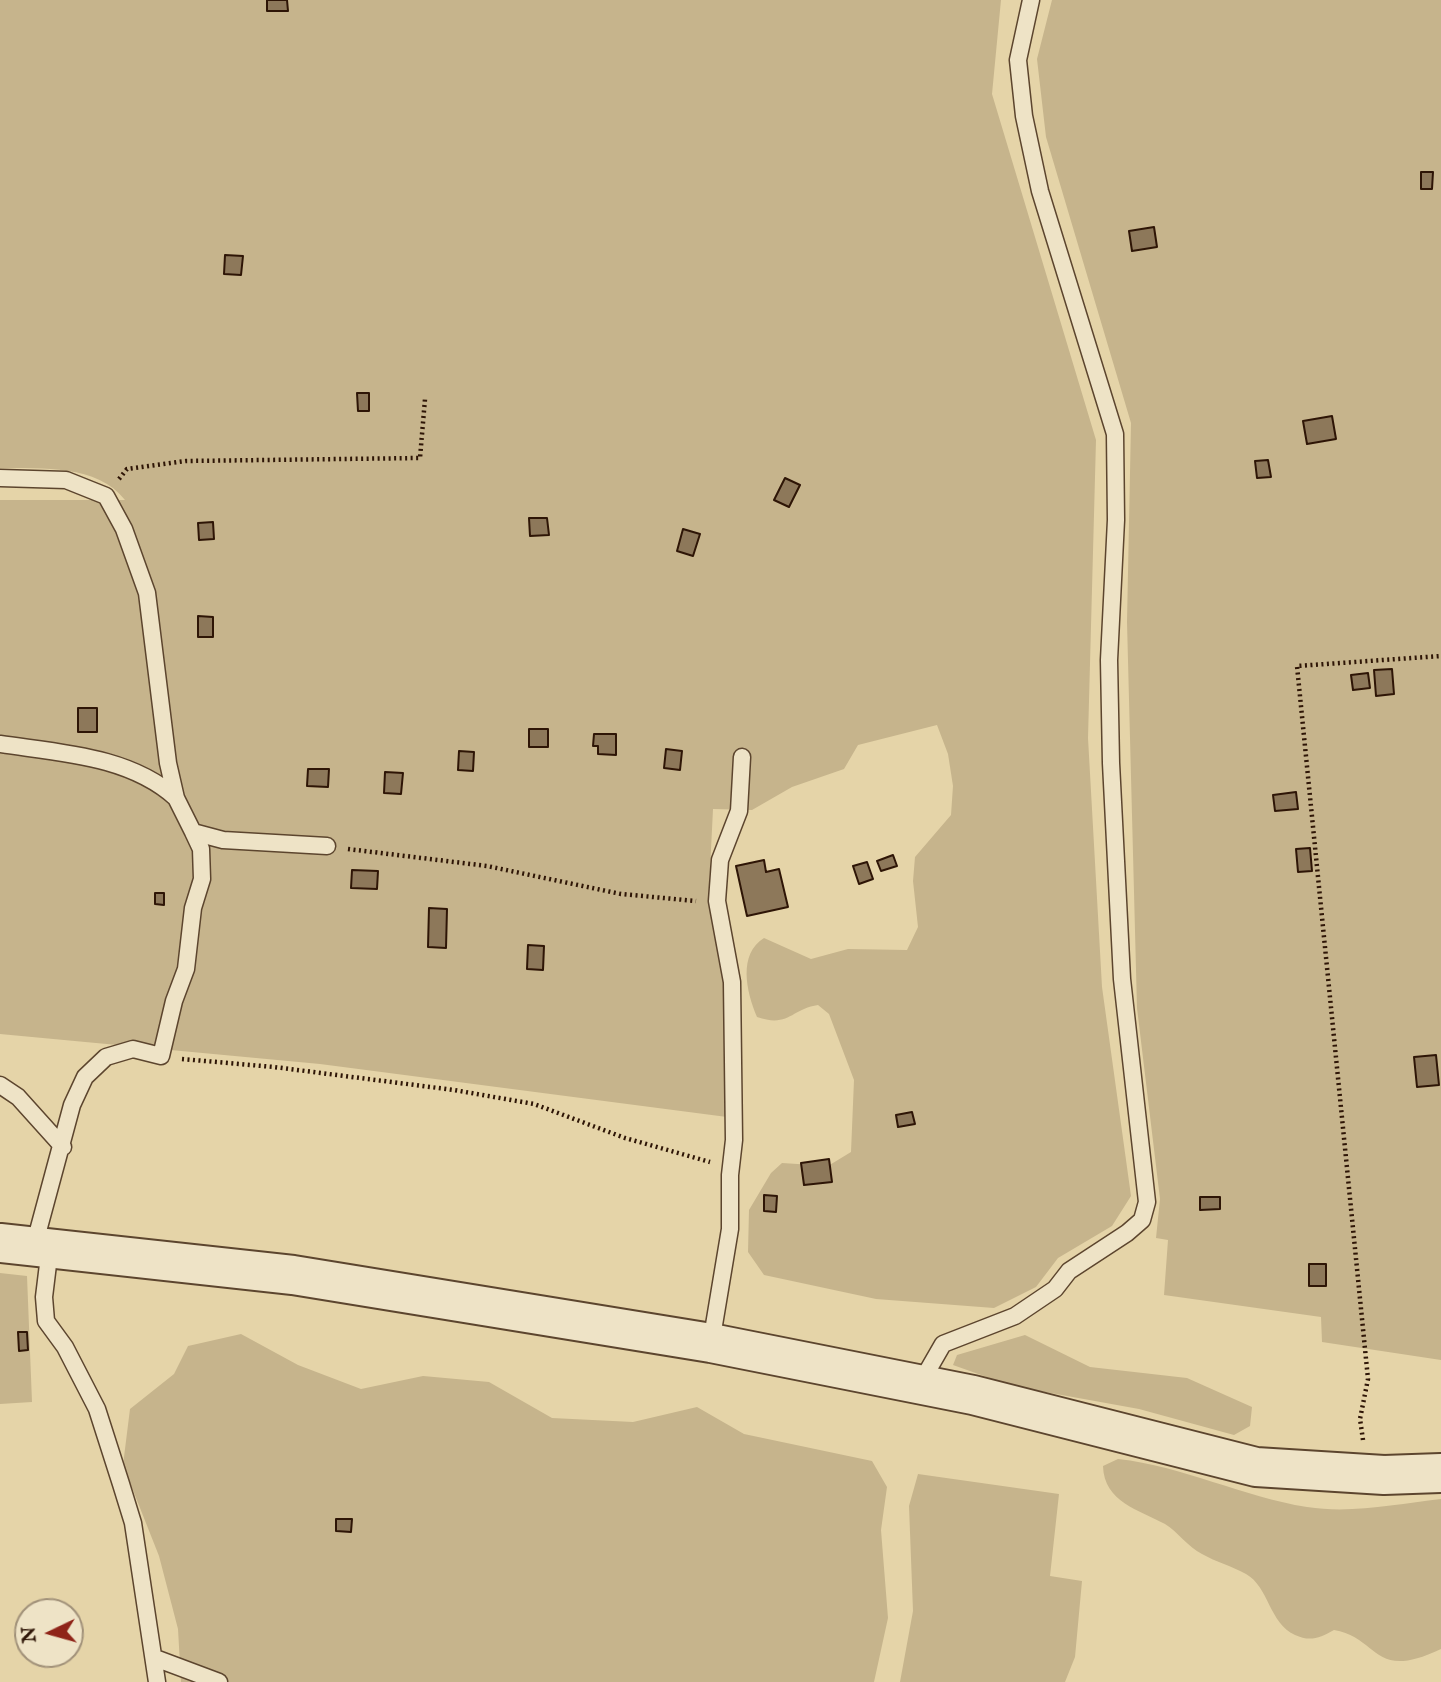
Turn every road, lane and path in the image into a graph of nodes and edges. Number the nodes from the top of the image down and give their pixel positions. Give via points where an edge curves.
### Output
1 (1031, 0) edge
2 (425, 399) dead end
3 (0, 478) edge
4 (106, 496) junction
5 (1441, 656) edge
6 (0, 744) edge
7 (742, 757) dead end
8 (176, 799) junction
9 (193, 832) junction
10 (327, 846) joint
11 (718, 901) junction
12 (161, 1056) junction
13 (0, 1085) edge
14 (63, 1147) junction
15 (730, 1175) junction
16 (28, 1246) edge
17 (711, 1343) junction
18 (920, 1384) junction
19 (1441, 1473) edge
20 (1368, 1474) junction
21 (155, 1658) junction
22 (157, 1682) edge
23 (219, 1682) edge

1 - 18 lane via 1018,60 1024,116 1040,191 1115,434 1111,763 1122,979 1147,1202 1142,1220 1069,1271 1055,1289 1015,1316 943,1344
2 - 4 path via 420,458 186,461 127,469
3 - 4 lane via 66,480
4 - 8 lane via 124,529 146,593
5 - 20 path via 1297,666 1368,1379 1360,1419
6 - 8 lane via 82,756 142,774
7 - 11 lane via 739,811 720,860
8 - 9 lane
9 - 10 lane via 223,840
9 - 12 lane via 201,849 202,879 193,908 186,970
10 - 11 path via 487,866 621,894
11 - 15 lane via 732,982 735,1045
12 - 14 lane via 133,1049 106,1057 85,1077 72,1105
12 - 15 path via 534,1104 625,1138 709,1161
13 - 14 lane via 18,1097
14 - 16 lane
15 - 17 lane via 730,1229
16 - 17 street via 293,1275
16 - 21 lane via 44,1297 46,1321 65,1347 101,1421 134,1523
17 - 18 street
18 - 20 street via 1256,1467
19 - 20 street
21 - 22 lane
21 - 23 lane

